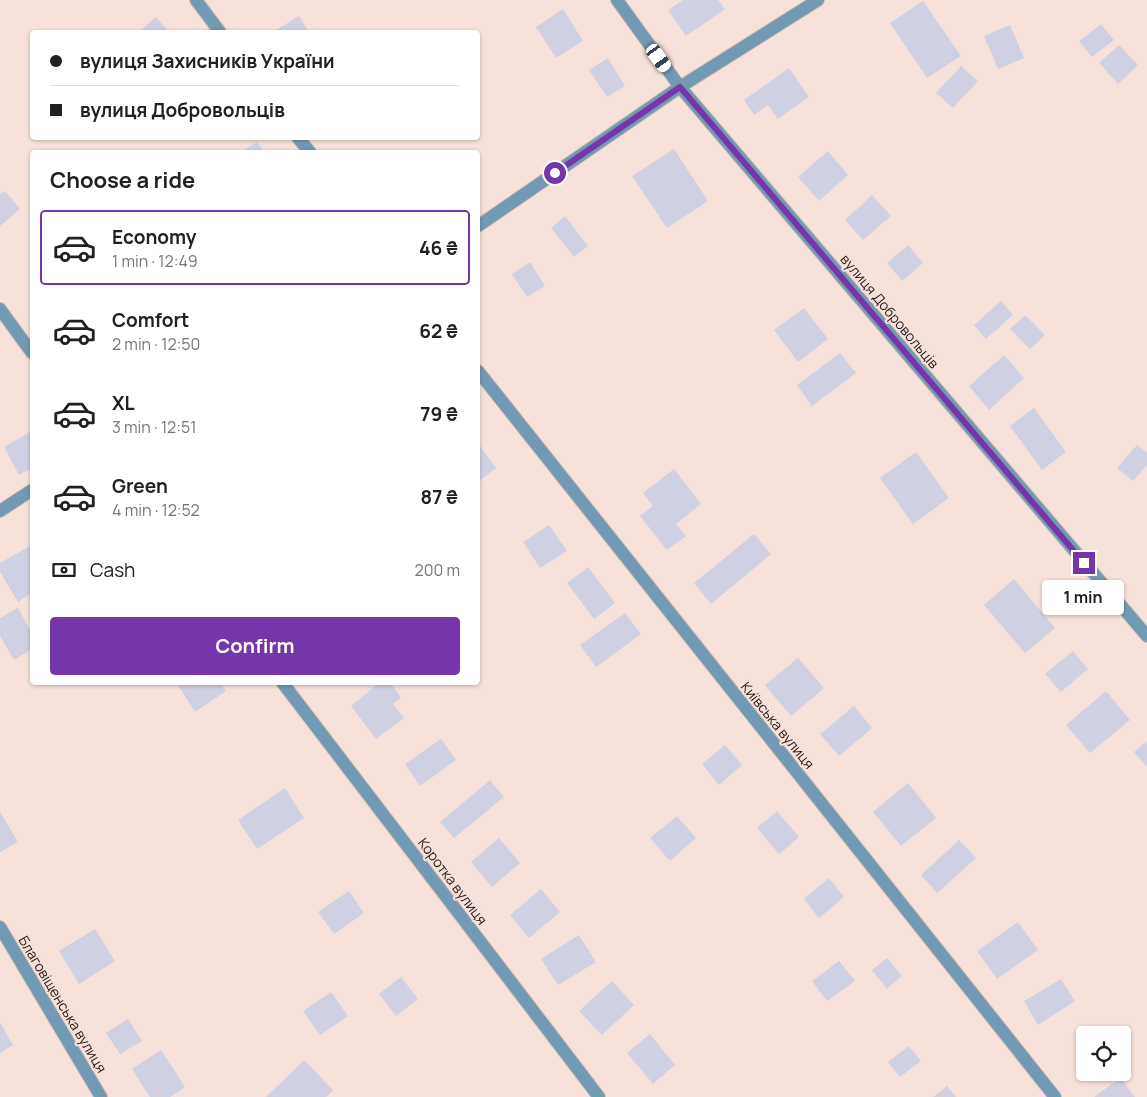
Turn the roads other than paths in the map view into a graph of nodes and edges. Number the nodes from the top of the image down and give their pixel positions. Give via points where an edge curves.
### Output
1 (196, 0) edge
2 (617, 0) edge
3 (818, 0) edge
4 (218, 30) edge
5 (680, 87) junction
6 (300, 140) edge
7 (308, 150) edge
8 (480, 225) edge
9 (0, 309) edge
10 (30, 350) edge
11 (480, 374) edge
12 (30, 491) edge
13 (0, 511) edge
14 (1147, 636) edge
15 (284, 685) edge
16 (0, 927) edge
17 (101, 1097) edge
18 (600, 1097) edge
19 (1055, 1097) edge

1 - 4 street
2 - 5 street, вулиця Добровольців
3 - 5 street
5 - 8 street
5 - 14 street, вулиця Добровольців
6 - 7 street
9 - 10 street
11 - 19 street, Київська вулиця
12 - 13 street
15 - 18 street, Коротка вулиця
16 - 17 street, Благовіщенська вулиця

